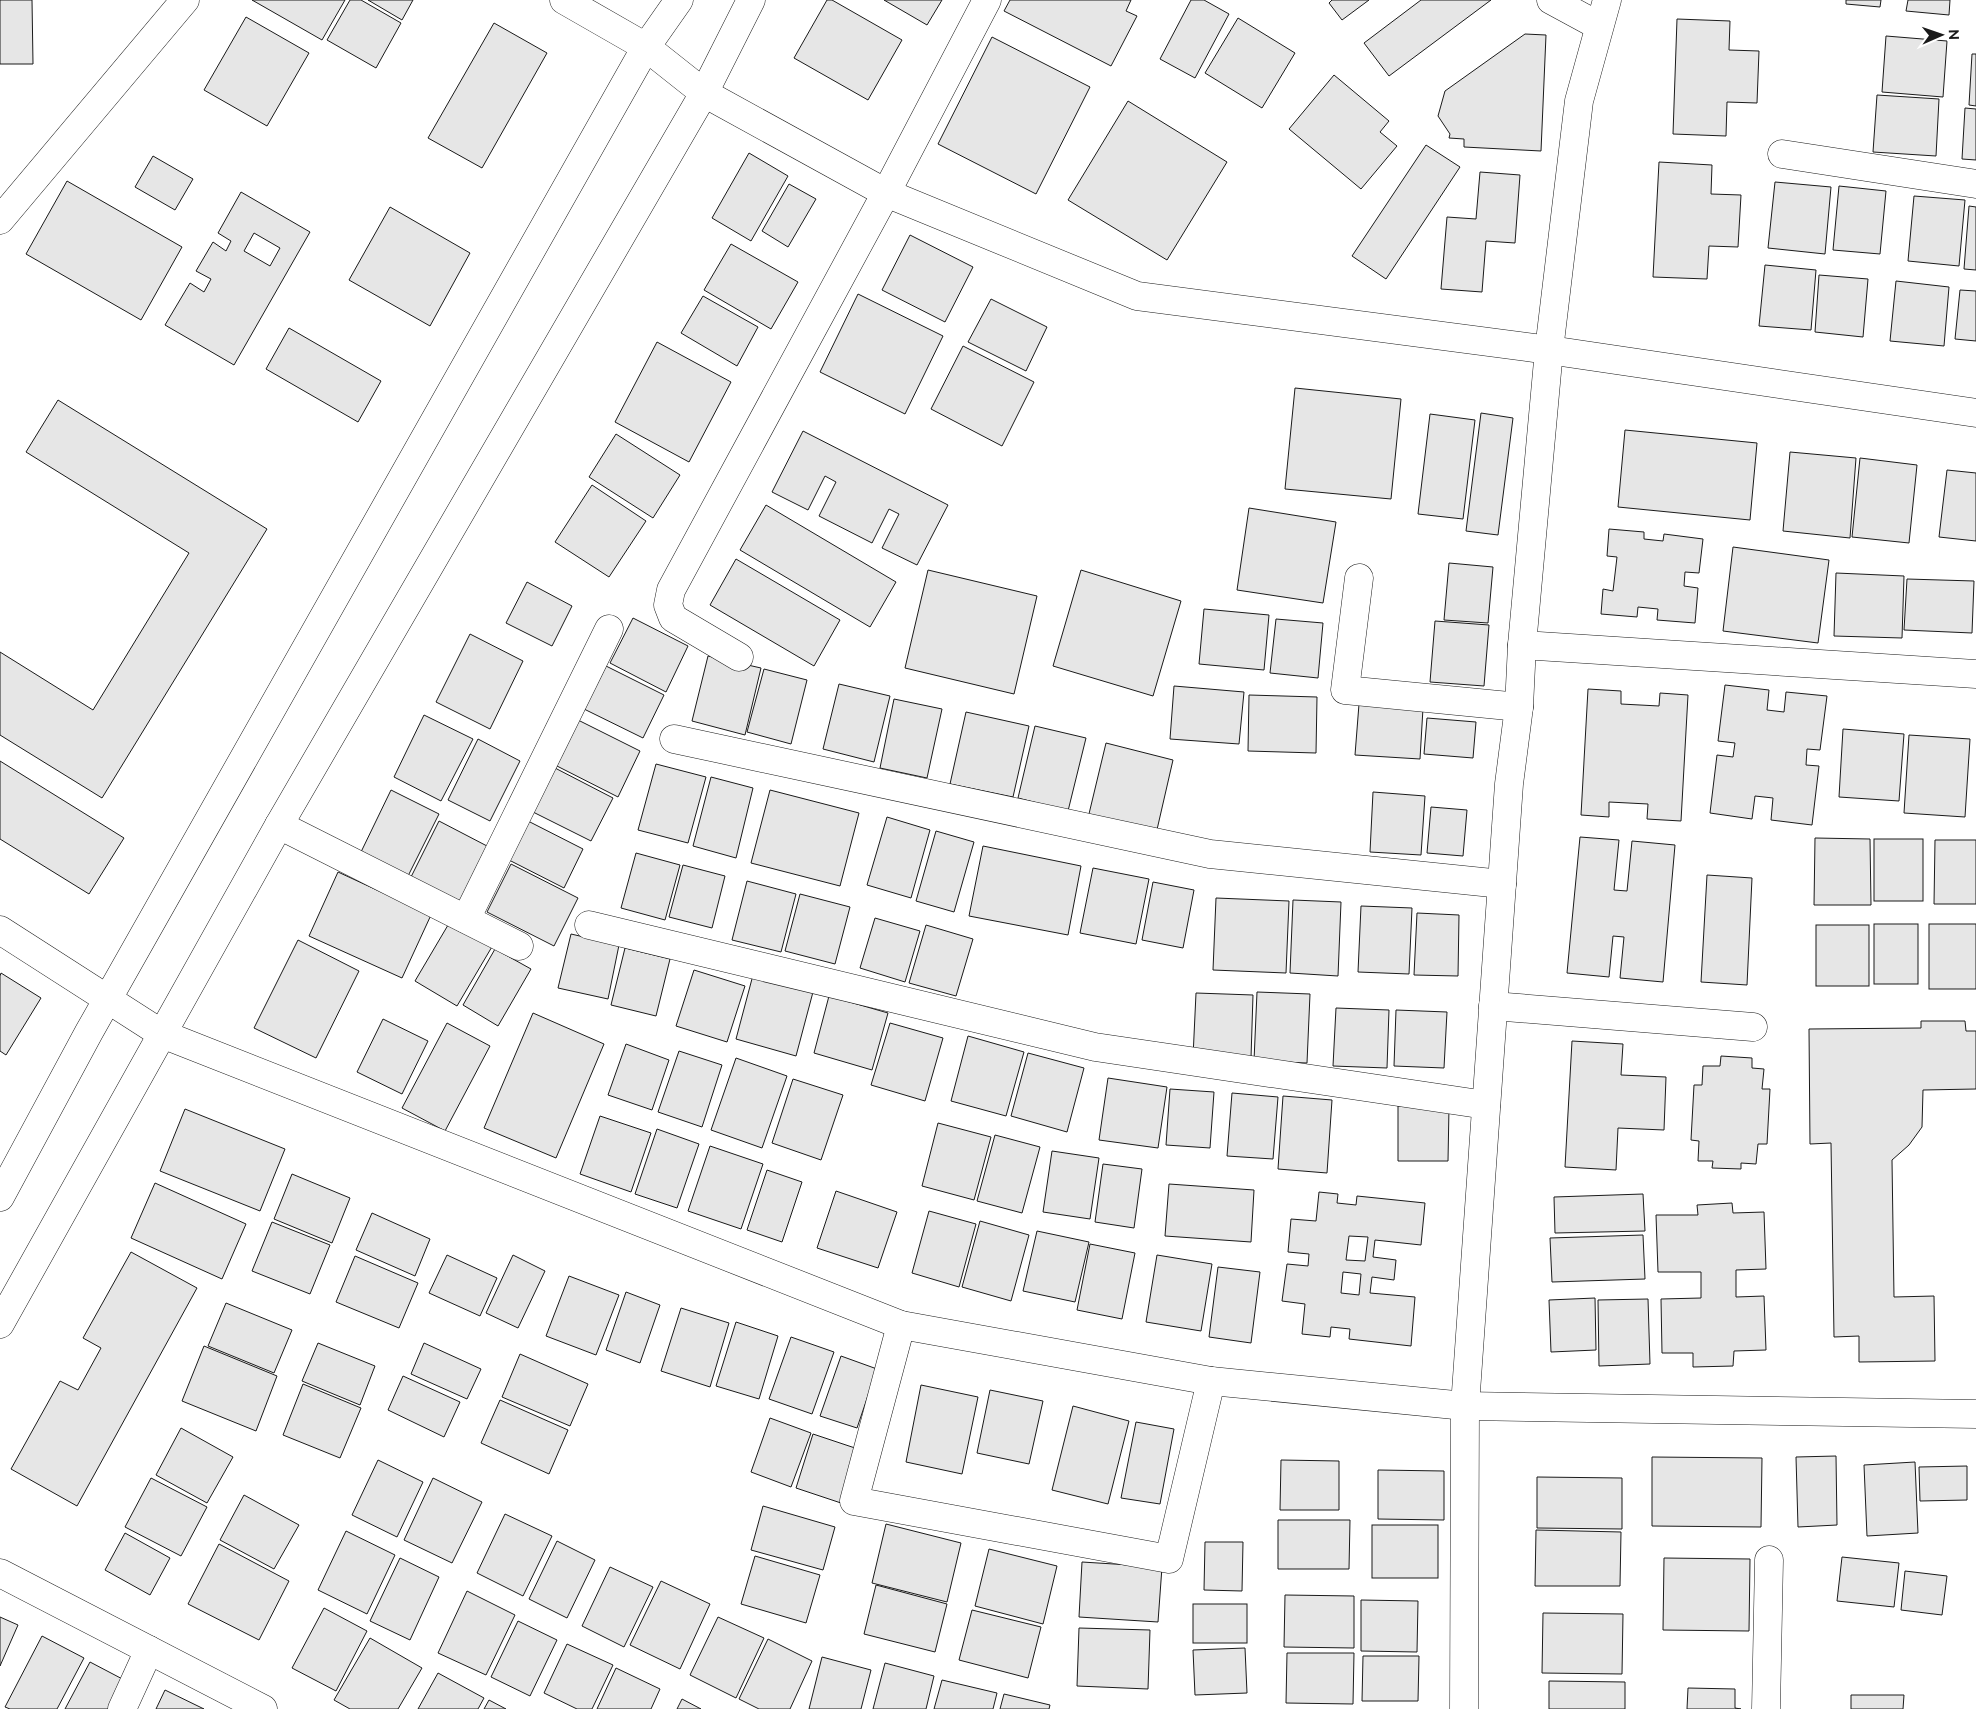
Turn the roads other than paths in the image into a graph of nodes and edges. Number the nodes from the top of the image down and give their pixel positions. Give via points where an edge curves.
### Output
1 (185, 0) edge
2 (564, 0) edge
3 (679, 0) edge
4 (751, 0) edge
5 (987, 0) edge
6 (1552, 0) edge
7 (1607, 0) edge
8 (1599, 26) junction
9 (646, 47) junction
10 (704, 93) junction
11 (1782, 154) dead end
12 (1976, 184) edge
13 (886, 193) junction
14 (0, 220) edge
15 (1549, 350) junction
16 (1976, 413) edge
17 (1359, 578) dead end
18 (609, 629) dead end
19 (1522, 645) junction
20 (739, 657) dead end
21 (1976, 674) edge
22 (1519, 707) junction
23 (674, 739) dead end
24 (279, 825) junction
25 (1502, 884) junction
26 (466, 919) junction
27 (590, 925) dead end
28 (0, 930) edge
29 (519, 946) dead end
30 (108, 1000) junction
31 (1493, 1006) junction
32 (1753, 1027) dead end
33 (162, 1034) junction
34 (1486, 1105) junction
35 (0, 1197) edge
36 (0, 1324) edge
37 (901, 1325) junction
38 (1211, 1381) junction
39 (1465, 1406) junction
40 (1976, 1414) edge
41 (1769, 1560) dead end
42 (0, 1573) edge
43 (149, 1650) junction
44 (122, 1709) edge
45 (262, 1709) edge
46 (1464, 1709) edge
47 (1766, 1709) edge

1 - 14 street
2 - 9 street
3 - 9 street
4 - 10 street
5 - 13 street
6 - 8 street
7 - 8 street
8 - 15 street via 1580,101
9 - 10 street
9 - 30 street
10 - 13 street
10 - 24 street
11 - 12 street
13 - 15 street via 1137,296
13 - 20 street via 671,590 668,605 673,618
15 - 16 street
15 - 19 street
17 - 22 street via 1344,690
18 - 26 street
19 - 21 street
19 - 22 street
22 - 25 street via 1509,784
23 - 25 street via 1210,854
24 - 26 street
24 - 33 street
25 - 31 street
26 - 29 street
27 - 34 street via 1095,1047
28 - 30 street
30 - 33 street
30 - 35 street
31 - 32 street
31 - 34 street
33 - 36 street
33 - 37 street
34 - 39 street
37 - 38 street
37 - 38 street via 854,1501 1169,1559
38 - 39 street
39 - 40 street
39 - 46 street
41 - 47 street
42 - 43 street
43 - 44 street
43 - 45 street

